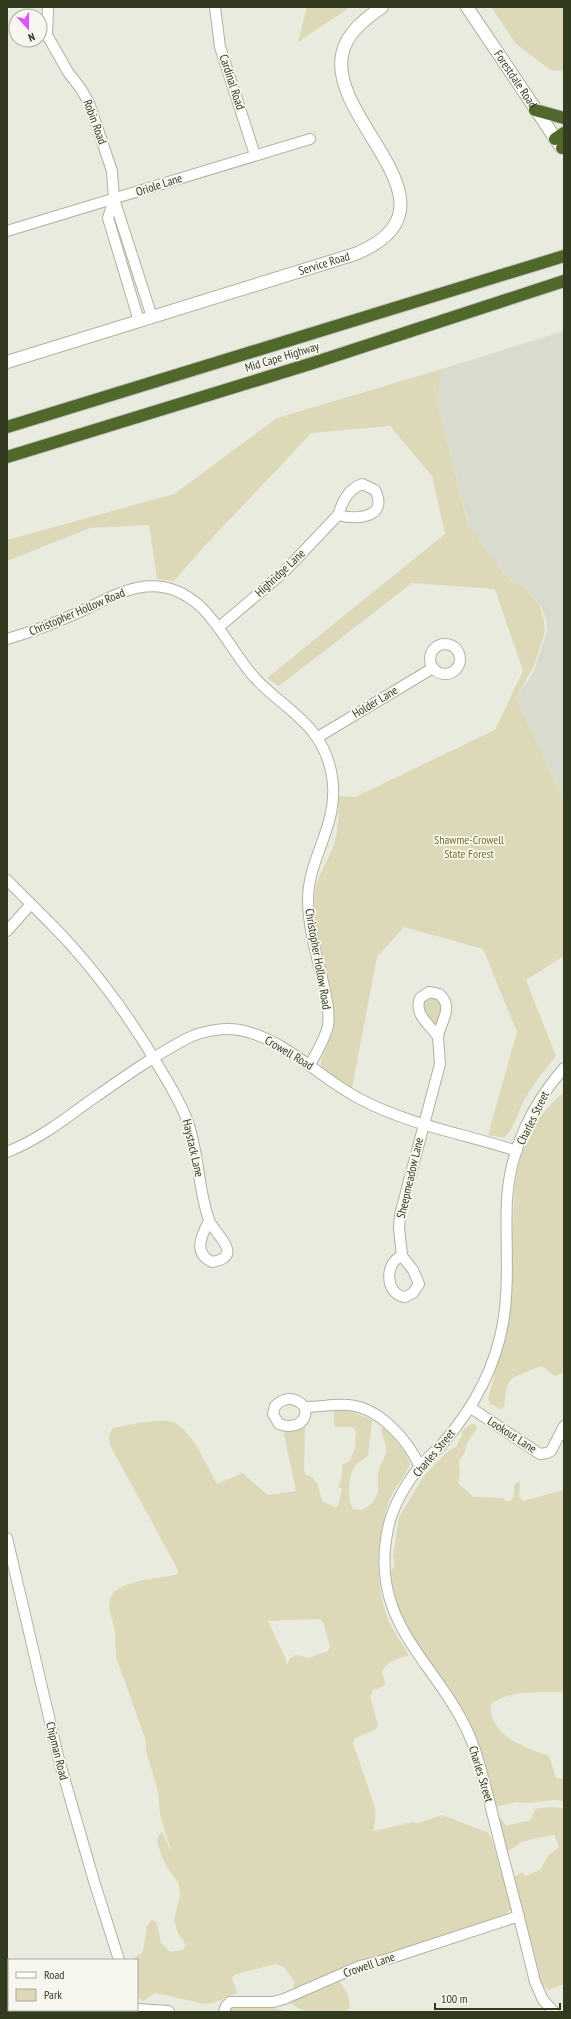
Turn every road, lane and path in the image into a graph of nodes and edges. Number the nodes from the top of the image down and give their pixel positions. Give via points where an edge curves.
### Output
1 (48, 7) edge
2 (215, 7) edge
3 (382, 7) edge
4 (467, 7) edge
5 (535, 110) junction
6 (564, 118) edge
7 (310, 139) dead end
8 (562, 144) edge
9 (256, 155) junction
10 (114, 199) junction
11 (7, 231) edge
12 (564, 256) edge
13 (564, 281) edge
14 (152, 317) junction
15 (139, 322) junction
16 (7, 362) edge
17 (7, 427) edge
18 (7, 457) edge
19 (338, 515) dead end
20 (219, 627) junction
21 (7, 639) edge
22 (433, 668) dead end
23 (318, 737) junction
24 (7, 880) edge
25 (31, 904) junction
26 (7, 931) edge
27 (438, 1038) dead end
28 (154, 1058) junction
29 (310, 1065) junction
30 (564, 1068) edge
31 (422, 1124) junction
32 (517, 1151) junction
33 (7, 1152) edge
34 (209, 1221) dead end
35 (402, 1256) dead end
36 (305, 1407) dead end
37 (471, 1408) junction
38 (564, 1426) edge
39 (420, 1467) junction
40 (7, 1538) edge
41 (519, 1916) junction
42 (119, 1959) edge
43 (138, 2010) edge
44 (168, 2012) edge
45 (224, 2012) edge
46 (554, 2012) edge

1 - 10 street, Robin Road via 47,35 89,103 112,171
2 - 9 street, Cardinal Road via 220,47
3 - 14 street, Service Road via 353,32 344,47 341,63 343,79 351,99 399,192 400,214 391,232 380,242 355,254
4 - 5 street, Forestdale Road
5 - 6 highway
5 - 8 street, Forestdale Road
7 - 9 street, Oriole Lane
9 - 10 street, Oriole Lane
10 - 11 street, Oriole Lane
10 - 14 street, Robin Road
10 - 15 street, Robin Road via 108,218
12 - 17 highway, Mid Cape Highway
13 - 18 highway, Mid Cape Highway via 313,363
14 - 15 street, Service Road
15 - 16 street, Service Road
19 - 20 street, Highridge Lane via 283,573
20 - 21 street, Christopher Hollow Road via 199,606 184,595 168,589 145,586 123,591 34,632
20 - 23 street, Christopher Hollow Road via 235,654 256,679 295,712
22 - 23 street, Holder Lane
23 - 29 street, Christopher Hollow Road via 332,776 333,798 329,827 313,871 308,898 328,1007 328,1023
24 - 25 street
25 - 26 street
25 - 28 street via 71,945 111,994
27 - 31 street, Sheepmeadow Lane via 440,1064
28 - 29 street, Crowell Road via 204,1032 231,1029 269,1039
28 - 33 street, Crowell Road via 53,1128
28 - 34 street, Haystack Lane via 187,1120
29 - 31 street, Crowell Road via 363,1101
30 - 32 street, Charles Street via 541,1099 524,1131
31 - 32 street, Crowell Road
31 - 35 street, Sheepmeadow Lane via 400,1215
32 - 37 street, Charles Street via 507,1200 503,1324 495,1358
36 - 39 street via 350,1405 374,1414 401,1438
37 - 38 street, Lookout Lane via 540,1454 550,1450
37 - 39 street, Charles Street
39 - 41 street, Charles Street via 405,1488 390,1521 385,1557 385,1575 390,1599 399,1625 455,1709 474,1748
40 - 42 street, Chipman Road via 59,1760
41 - 45 street, Crowell Lane via 360,1966 284,1999 273,2002 230,2002
41 - 46 street, Charles Street via 535,1982 543,2000
43 - 44 street

